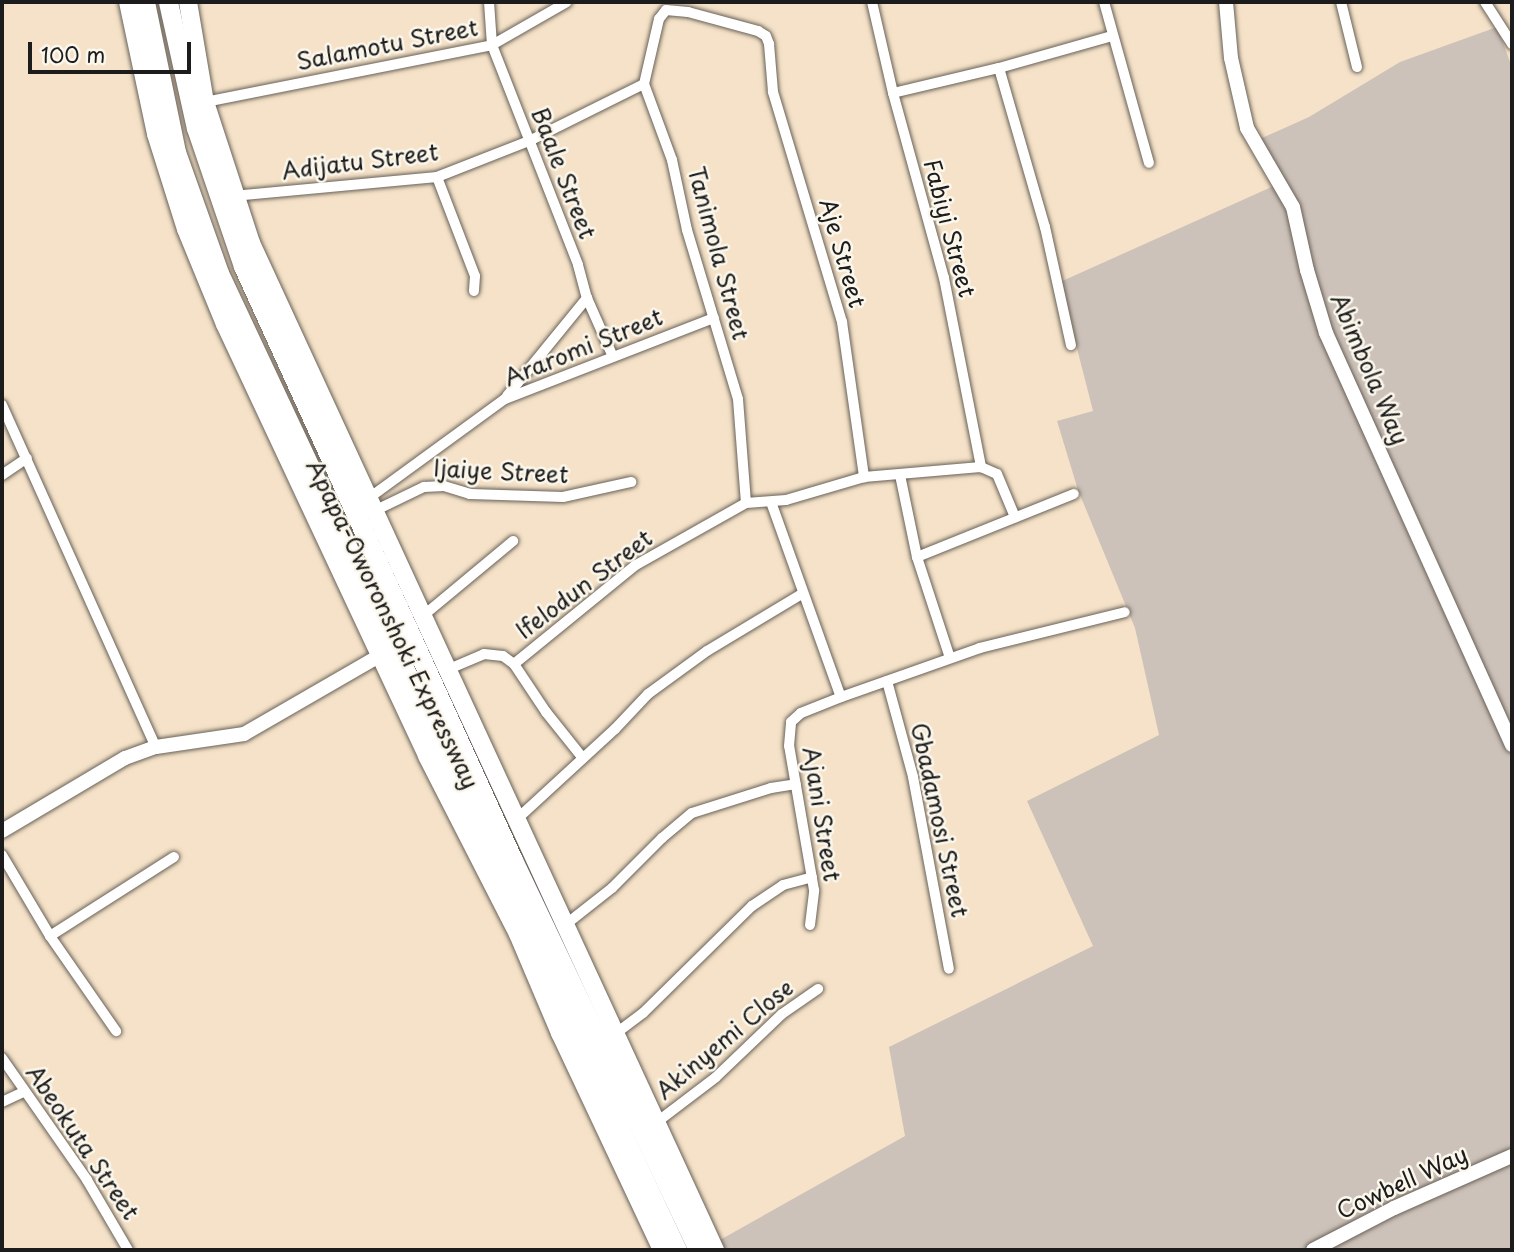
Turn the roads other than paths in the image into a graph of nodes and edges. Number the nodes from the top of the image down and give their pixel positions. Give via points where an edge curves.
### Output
1 (128, 2) edge
2 (145, 2) edge
3 (168, 2) edge
4 (188, 2) edge
5 (489, 2) edge
6 (567, 2) edge
7 (872, 2) edge
8 (1104, 2) edge
9 (1226, 2) edge
10 (1340, 2) edge
11 (1485, 2) edge
12 (1112, 36) junction
13 (1512, 44) edge
14 (492, 45) junction
15 (1357, 67) dead end
16 (999, 68) junction
17 (644, 84) junction
18 (892, 93) junction
19 (205, 102) junction
20 (528, 141) junction
21 (1149, 163) dead end
22 (437, 177) junction
23 (233, 196) junction
24 (474, 291) dead end
25 (587, 298) junction
26 (714, 318) junction
27 (1071, 345) dead end
28 (613, 357) junction
29 (505, 399) junction
30 (2, 405) edge
31 (27, 458) junction
32 (981, 467) junction
33 (2, 475) edge
34 (900, 475) junction
35 (864, 477) junction
36 (631, 482) dead end
37 (1074, 494) dead end
38 (771, 502) junction
39 (746, 503) junction
40 (371, 505) junction
41 (1015, 517) junction
42 (513, 541) dead end
43 (917, 558) junction
44 (802, 594) junction
45 (1125, 612) dead end
46 (424, 615) junction
47 (381, 655) junction
48 (950, 658) junction
49 (514, 664) junction
50 (449, 669) junction
51 (887, 681) junction
52 (841, 696) junction
53 (1512, 745) edge
54 (156, 747) junction
55 (582, 757) junction
56 (796, 784) junction
57 (517, 819) junction
58 (2, 831) edge
59 (2, 855) edge
60 (174, 857) dead end
61 (812, 877) junction
62 (565, 925) junction
63 (810, 925) dead end
64 (50, 936) junction
65 (949, 969) dead end
66 (818, 989) dead end
67 (116, 1031) dead end
68 (615, 1034) junction
69 (2, 1058) edge
70 (23, 1092) junction
71 (2, 1102) edge
72 (657, 1122) junction
73 (1512, 1156) edge
74 (128, 1250) edge
75 (662, 1250) edge
76 (677, 1250) edge
77 (698, 1250) edge
78 (715, 1250) edge
79 (1313, 1250) edge

1 - 47 main road, Apapa-Oworonshoki Expressway via 156,134 186,229 255,390
2 - 76 highway, Apapa-Oworonshoki Expressway via 176,152 219,273
3 - 77 highway, Apapa-Oworonshoki Expressway via 196,128 243,267 513,860
4 - 19 main road, Apapa-Oworonshoki Expressway
5 - 14 street, Baale Street
6 - 14 street, Salamotu Street
7 - 18 street, Fabiyi Street
8 - 12 street
9 - 53 street, Abimbola Way via 1231,58 1247,128 1289,195 1326,333
10 - 15 street
11 - 13 street
12 - 16 street
12 - 21 street
14 - 19 street, Salamotu Street
14 - 20 street, Baale Street
16 - 18 street
16 - 27 street via 1045,227
17 - 20 street, Adijatu Street
17 - 26 street, Tanimola Street via 672,159 687,230
17 - 35 street, Aje Street via 659,19 666,10 688,12 766,36 773,92 842,323
18 - 32 street, Fabiyi Street via 944,278
19 - 23 main road, Apapa-Oworonshoki Expressway
20 - 22 street, Adijatu Street
20 - 25 street, Baale Street
22 - 23 street, Adijatu Street
22 - 24 street via 475,276
23 - 40 main road, Apapa-Oworonshoki Expressway
25 - 28 street, Baale Street
25 - 29 street
26 - 28 street, Araromi Street
26 - 39 street, Tanimola Street via 738,400
28 - 29 street, Araromi Street
29 - 40 street, Araromi Street
30 - 31 street
31 - 33 street
31 - 54 street
32 - 34 street, Ifelodun Street
32 - 41 street via 997,474
34 - 35 street, Ifelodun Street
34 - 43 street
35 - 38 street, Ifelodun Street
36 - 40 street, Ijaiye Street via 563,498 470,494 444,485
37 - 41 street
38 - 39 street, Ifelodun Street
38 - 44 street
39 - 49 street, Ifelodun Street via 636,565
40 - 46 main road, Apapa-Oworonshoki Expressway
41 - 43 street
42 - 46 street
43 - 48 street
44 - 52 street
44 - 55 street via 648,694
45 - 48 street
46 - 50 main road, Apapa-Oworonshoki Expressway
47 - 54 street via 244,734
47 - 75 main road, Apapa-Oworonshoki Expressway via 427,756 519,934 572,1061
48 - 51 street
49 - 50 street via 503,656 484,654
49 - 55 street
50 - 57 main road, Apapa-Oworonshoki Expressway
51 - 52 street
51 - 65 street, Gbadamosi Street via 913,777
52 - 56 street, Ajani Street via 791,722
54 - 58 street via 125,758
55 - 57 street
56 - 61 street, Ajani Street
56 - 62 street via 692,813
57 - 62 main road, Apapa-Oworonshoki Expressway
59 - 64 street
60 - 64 street
61 - 63 street, Ajani Street
61 - 68 street via 772,891 752,906
62 - 68 main road, Apapa-Oworonshoki Expressway
64 - 67 street
66 - 72 street, Akinyemi Close via 782,1014 716,1077
68 - 72 main road, Apapa-Oworonshoki Expressway
69 - 70 street, Abeokuta Street
70 - 71 street
70 - 74 street, Abeokuta Street via 87,1180
72 - 78 main road, Apapa-Oworonshoki Expressway
73 - 79 street, Cowbell Way

